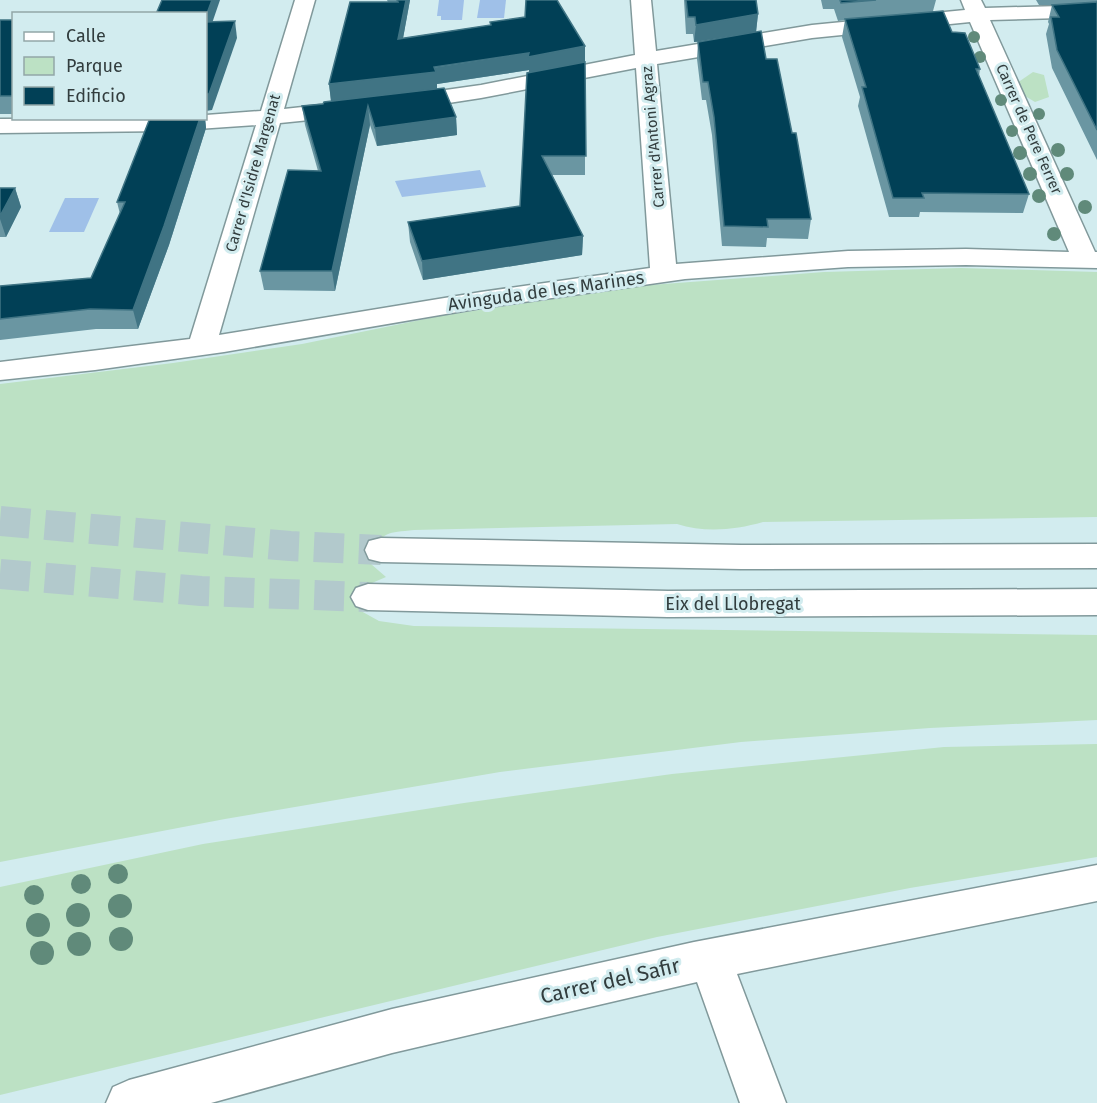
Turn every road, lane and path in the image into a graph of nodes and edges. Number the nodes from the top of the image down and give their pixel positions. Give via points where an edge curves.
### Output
1 (304, 0) edge
2 (641, 0) edge
3 (975, 7) edge
4 (1097, 11) edge
5 (646, 61) junction
6 (387, 104) edge
7 (364, 107) edge
8 (270, 117) junction
9 (0, 126) edge
10 (1091, 259) edge
11 (664, 274) junction
12 (202, 346) junction
13 (0, 371) edge
14 (381, 550) tunnel mouth
15 (1097, 556) edge
16 (368, 597) tunnel mouth
17 (1097, 602) edge
18 (1097, 883) edge
19 (710, 959) junction
20 (230, 1089) edge
21 (129, 1103) edge
22 (763, 1103) edge

1 - 8 main road, Carrer d'Isidre Margenat
2 - 5 main road, Carrer d'Antoni Agraz
3 - 4 main road
3 - 5 main road via 712,47
3 - 10 main road, Carrer de Pere Ferrer
5 - 6 main road via 446,98
5 - 11 main road, Carrer d'Antoni Agraz
7 - 8 main road
8 - 9 main road via 168,124
8 - 12 main road, Carrer d'Isidre Margenat
10 - 11 main road, Avinguda de les Marines via 848,259
11 - 12 main road, Avinguda de les Marines
12 - 13 main road, Avinguda de les Marines
14 - 15 main road via 741,557
16 - 17 main road, Eix del Llobregat via 668,604
18 - 19 main road, Carrer del Safir
19 - 20 main road, Carrer del Safir via 392,1031
19 - 22 main road
20 - 21 main road, Carrer del Safir

